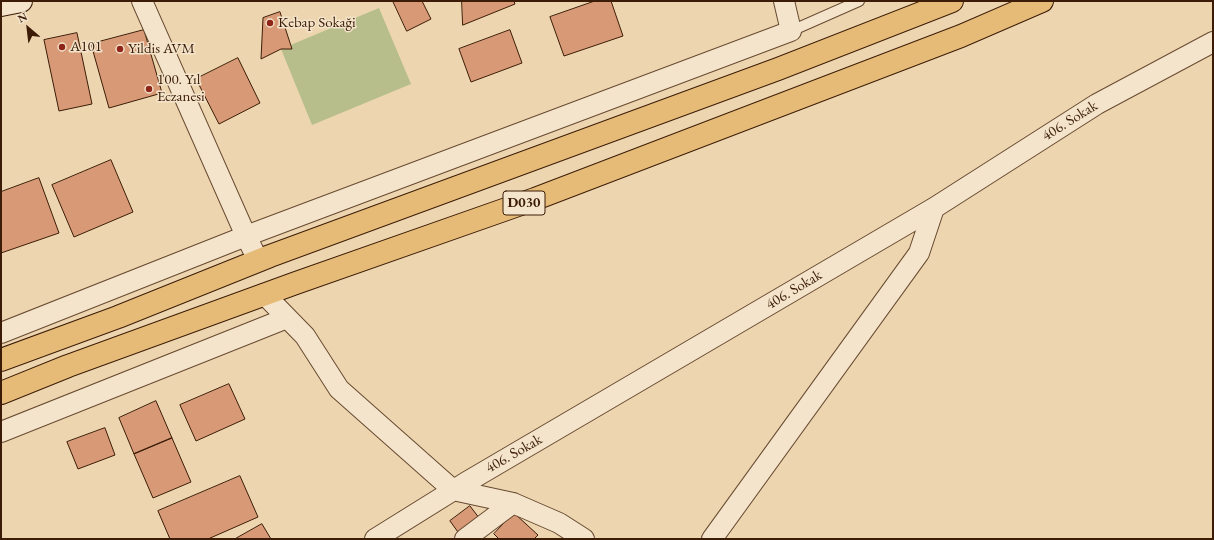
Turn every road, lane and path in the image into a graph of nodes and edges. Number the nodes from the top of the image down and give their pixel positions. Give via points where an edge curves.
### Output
1 (21, 1) edge
2 (142, 1) edge
3 (784, 1) edge
4 (859, 1) edge
5 (952, 1) edge
6 (1042, 1) edge
7 (1, 5) edge
8 (791, 32) junction
9 (1213, 42) edge
10 (934, 208) junction
11 (246, 236) junction
12 (258, 260) junction
13 (264, 294) junction
14 (287, 318) junction
15 (1, 333) edge
16 (1, 360) edge
17 (1, 393) edge
18 (1, 432) edge
19 (453, 490) junction
20 (513, 503) junction
21 (375, 539) edge
22 (465, 539) edge
23 (584, 539) edge
24 (712, 539) edge

1 - 7 main road
2 - 11 street
3 - 8 street
4 - 8 lane
5 - 12 highway, D030 via 778,69
6 - 13 highway, D030 via 961,36 535,199
8 - 11 street
9 - 10 street, 406. Sokak via 1097,104
10 - 19 street, 406. Sokak
10 - 24 street via 919,253
11 - 12 street
11 - 15 street
12 - 16 highway, D030 via 118,317
13 - 14 street
13 - 17 highway, D030
14 - 18 street
14 - 19 street via 305,336 339,389
19 - 20 street
19 - 21 street, 406. Sokak
20 - 22 street
20 - 23 street via 559,523

